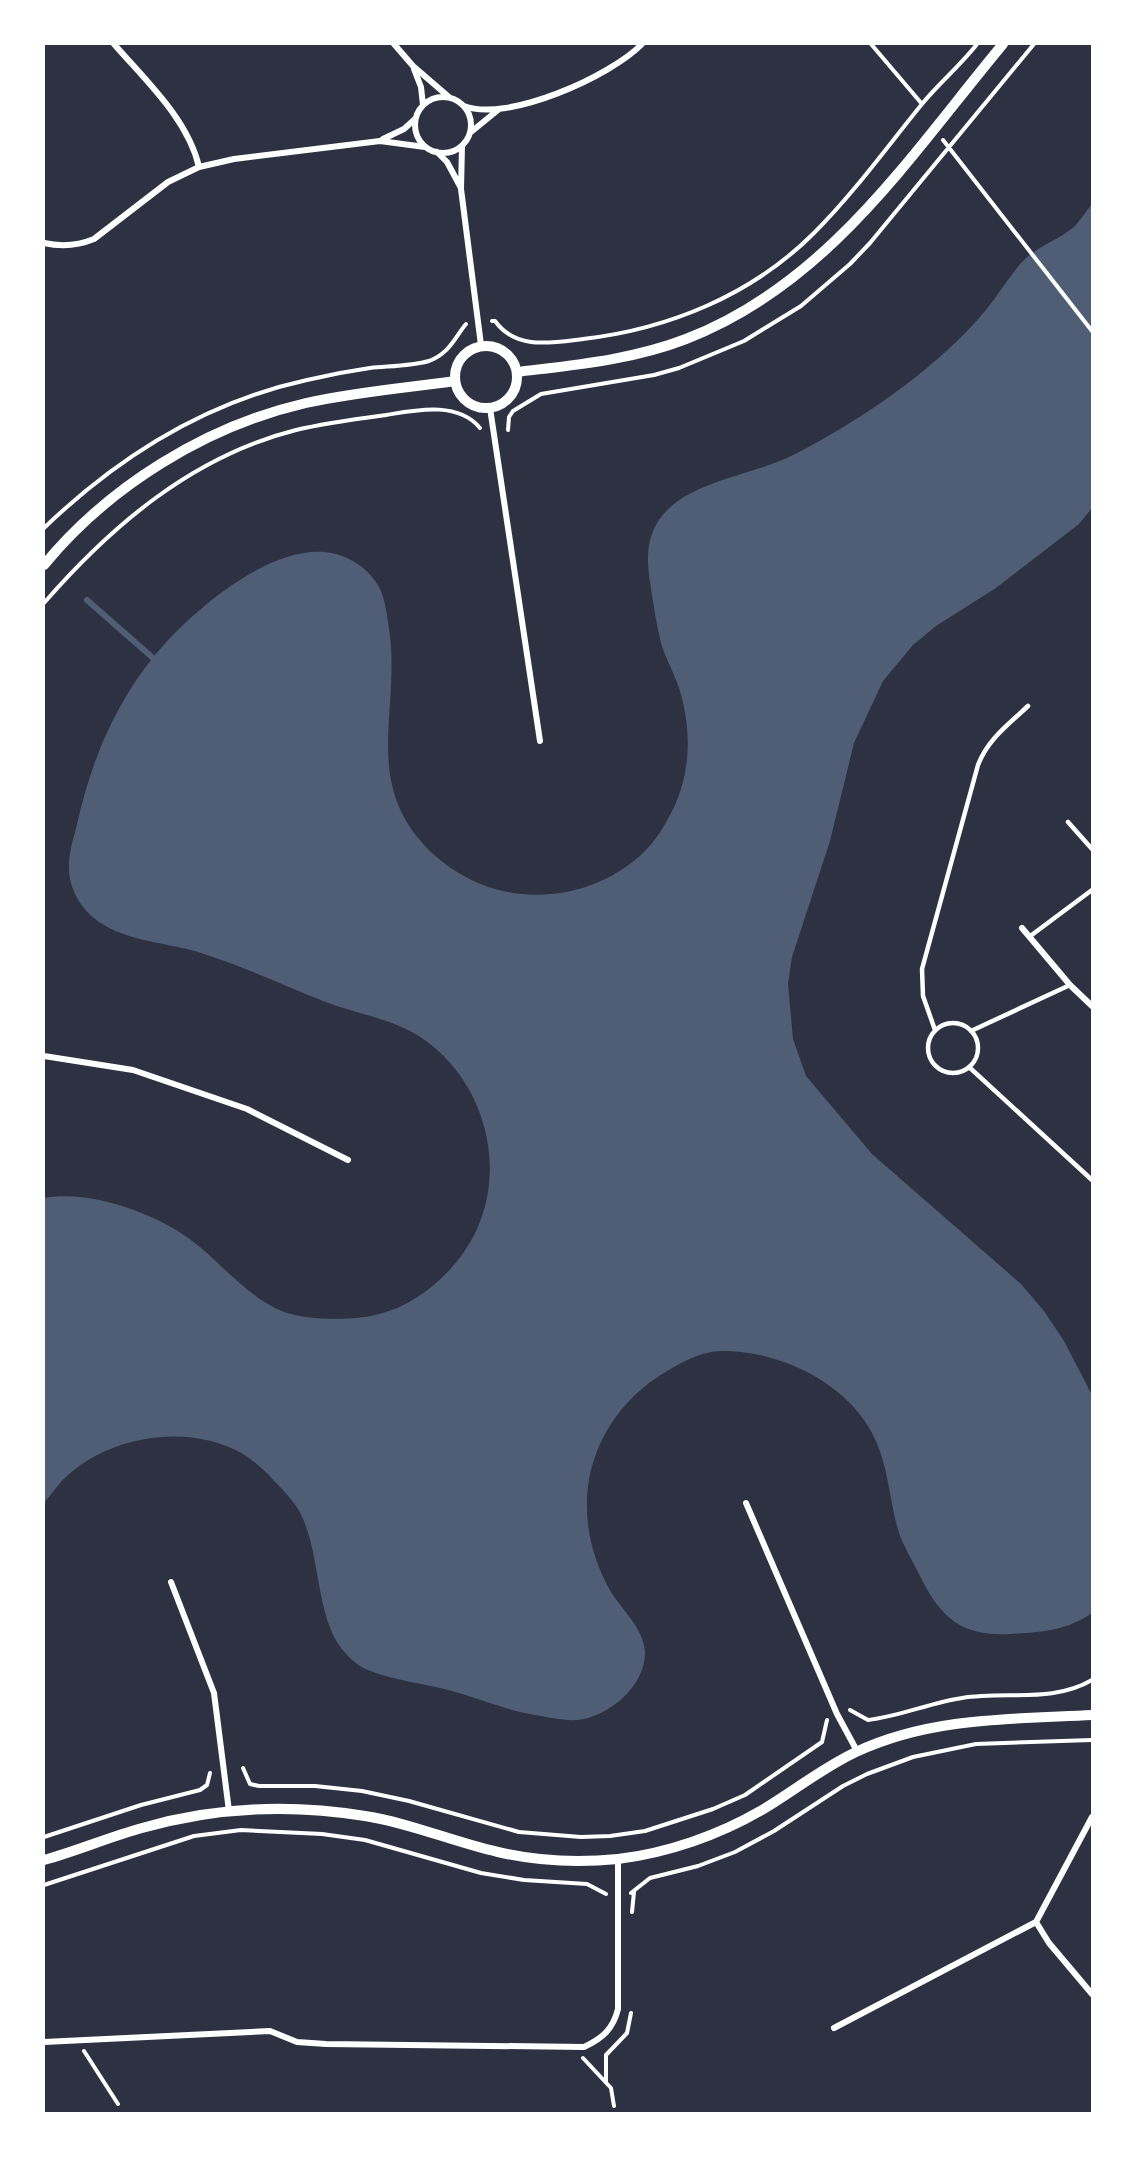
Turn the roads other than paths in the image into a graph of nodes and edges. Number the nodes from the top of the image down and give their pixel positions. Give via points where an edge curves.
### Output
1 (114, 44) edge
2 (394, 44) edge
3 (642, 44) edge
4 (1003, 44) edge
5 (413, 66) junction
6 (450, 98) junction
7 (423, 105) junction
8 (464, 106) junction
9 (499, 110) junction
10 (416, 118) junction
11 (470, 133) junction
12 (380, 141) junction
13 (462, 146) junction
14 (425, 147) junction
15 (437, 152) junction
16 (199, 166) junction
17 (461, 189) junction
18 (44, 243) edge
19 (481, 345) junction
20 (517, 372) junction
21 (454, 381) junction
22 (490, 408) junction
23 (44, 565) edge
24 (1028, 706) dead end
25 (540, 741) dead end
26 (1068, 822) dead end
27 (1092, 849) edge
28 (1092, 890) edge
29 (1022, 928) dead end
30 (1029, 937) junction
31 (1070, 985) junction
32 (1092, 1006) edge
33 (935, 1030) junction
34 (971, 1031) junction
35 (44, 1056) edge
36 (969, 1067) junction
37 (348, 1160) dead end
38 (1092, 1180) edge
39 (746, 1503) dead end
40 (171, 1582) dead end
41 (1092, 1715) edge
42 (857, 1751) junction
43 (229, 1811) junction
44 (1092, 1817) edge
45 (618, 1858) junction
46 (44, 1860) edge
47 (1036, 1922) junction
48 (1092, 1995) edge
49 (834, 2028) dead end
50 (44, 2042) edge

1 - 16 street via 191,140
2 - 5 street
3 - 9 street via 593,78 560,93
4 - 20 street via 851,226 775,293 716,327 652,351
5 - 6 street
5 - 7 street
6 - 7 street via 434,98
6 - 8 street
7 - 10 street
8 - 9 street
8 - 11 street via 471,119
9 - 11 street
10 - 12 street
10 - 14 street via 416,132
11 - 13 street
12 - 14 street
12 - 16 street
13 - 15 street via 451,152
13 - 17 street
14 - 15 street
15 - 17 street
16 - 18 street via 168,182 94,239 80,245
17 - 19 street
19 - 20 street via 508,354
19 - 21 street via 458,362
20 - 22 street via 517,382 508,399
21 - 22 street via 463,398 480,408
21 - 23 street via 305,403 221,432 125,488 74,532
22 - 25 street
24 - 33 lane via 995,736 978,765 922,969 923,996
26 - 27 lane
28 - 30 lane
29 - 30 street
30 - 31 street
31 - 32 street
31 - 34 lane
33 - 34 lane via 949,1023
33 - 36 lane via 927,1045 931,1062 953,1074
34 - 36 lane via 976,1038 977,1054
35 - 37 street via 133,1070 247,1109
36 - 38 lane
39 - 42 street via 837,1714
40 - 43 street via 214,1693
41 - 42 street via 938,1726 904,1733
42 - 45 street via 736,1824 673,1848
43 - 45 street via 334,1812 410,1826 498,1852 564,1860
43 - 46 street via 142,1828
44 - 47 street
45 - 50 street via 618,2009 612,2026 599,2040 584,2047 326,2044 297,2042 270,2031
47 - 48 street
47 - 49 street

